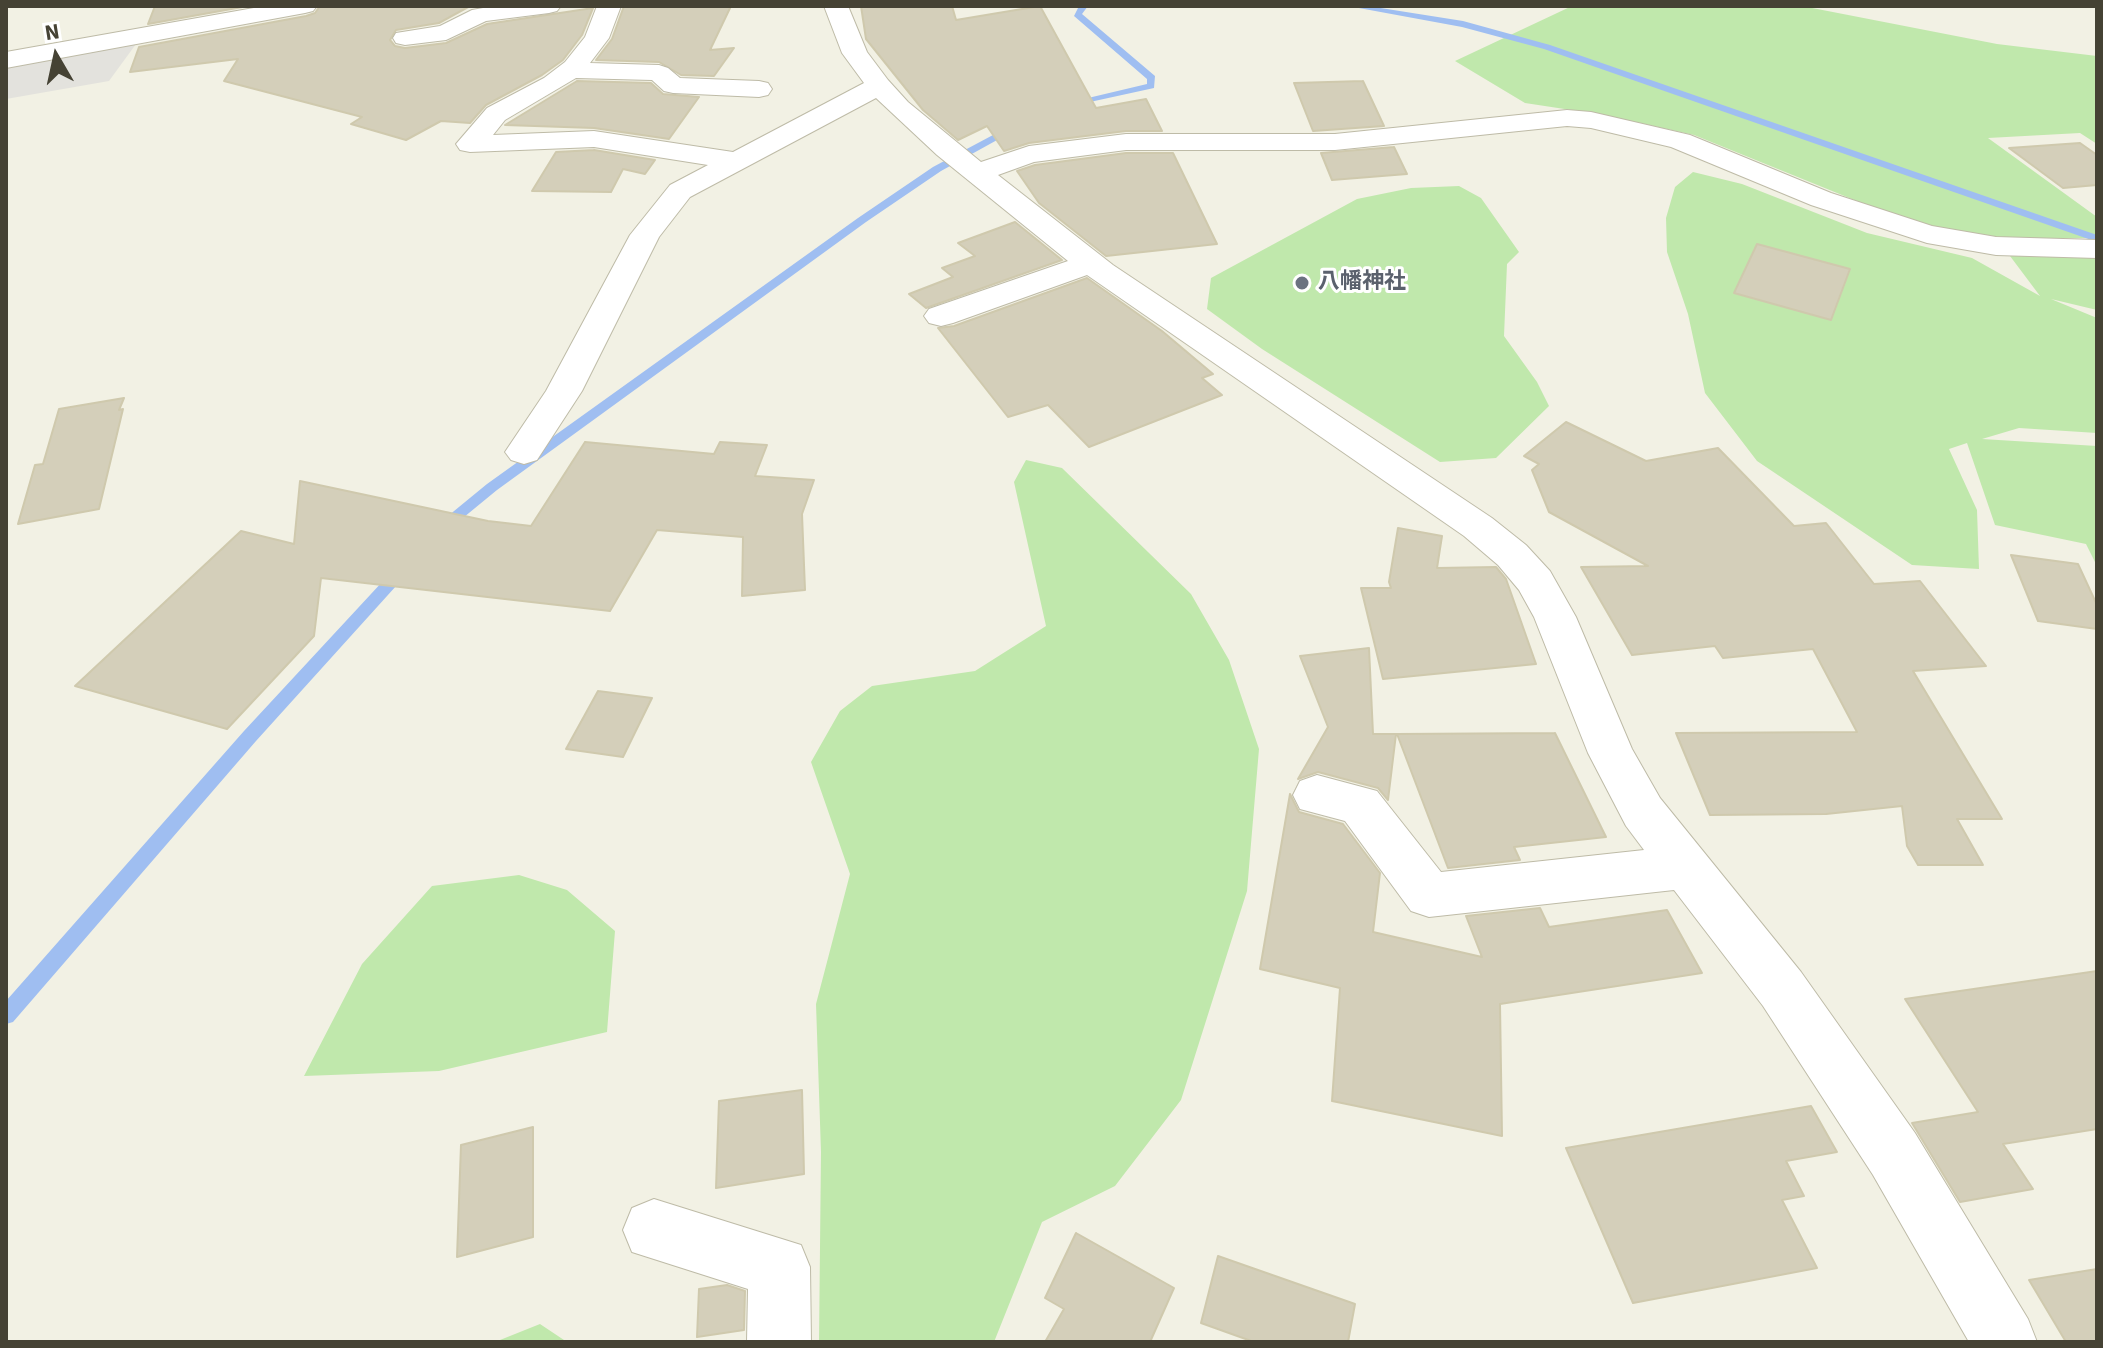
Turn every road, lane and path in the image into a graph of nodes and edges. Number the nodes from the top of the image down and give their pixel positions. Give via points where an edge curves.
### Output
1 (305, 6) edge
2 (549, 6) edge
3 (609, 6) edge
4 (836, 6) edge
5 (405, 38) dead end
6 (6, 60) edge
7 (571, 70) junction
8 (879, 86) junction
9 (759, 89) dead end
10 (738, 161) junction
11 (964, 161) junction
12 (2096, 249) edge
13 (1092, 263) junction
14 (941, 316) dead end
15 (524, 452) dead end
16 (1317, 795) dead end
17 (1686, 867) junction
18 (654, 1230) dead end
19 (779, 1342) edge
20 (2005, 1342) edge

1 - 6 street
2 - 5 street via 480,15 446,33
3 - 7 street via 597,38
4 - 8 street via 855,53
7 - 9 street via 659,73 673,85
7 - 10 street via 496,114 470,144 594,139
8 - 10 street
8 - 11 street
10 - 15 street via 680,191 645,235 564,391
11 - 12 street via 1126,142 1335,142 1567,118 1680,141 1821,199 1927,234 1996,246
11 - 13 street
13 - 14 street
13 - 17 street via 1356,441 1512,555 1535,581 1555,617 1611,753 1643,812
16 - 17 street via 1360,805 1429,895
17 - 20 street via 1782,989 1894,1154
18 - 19 street via 779,1267

